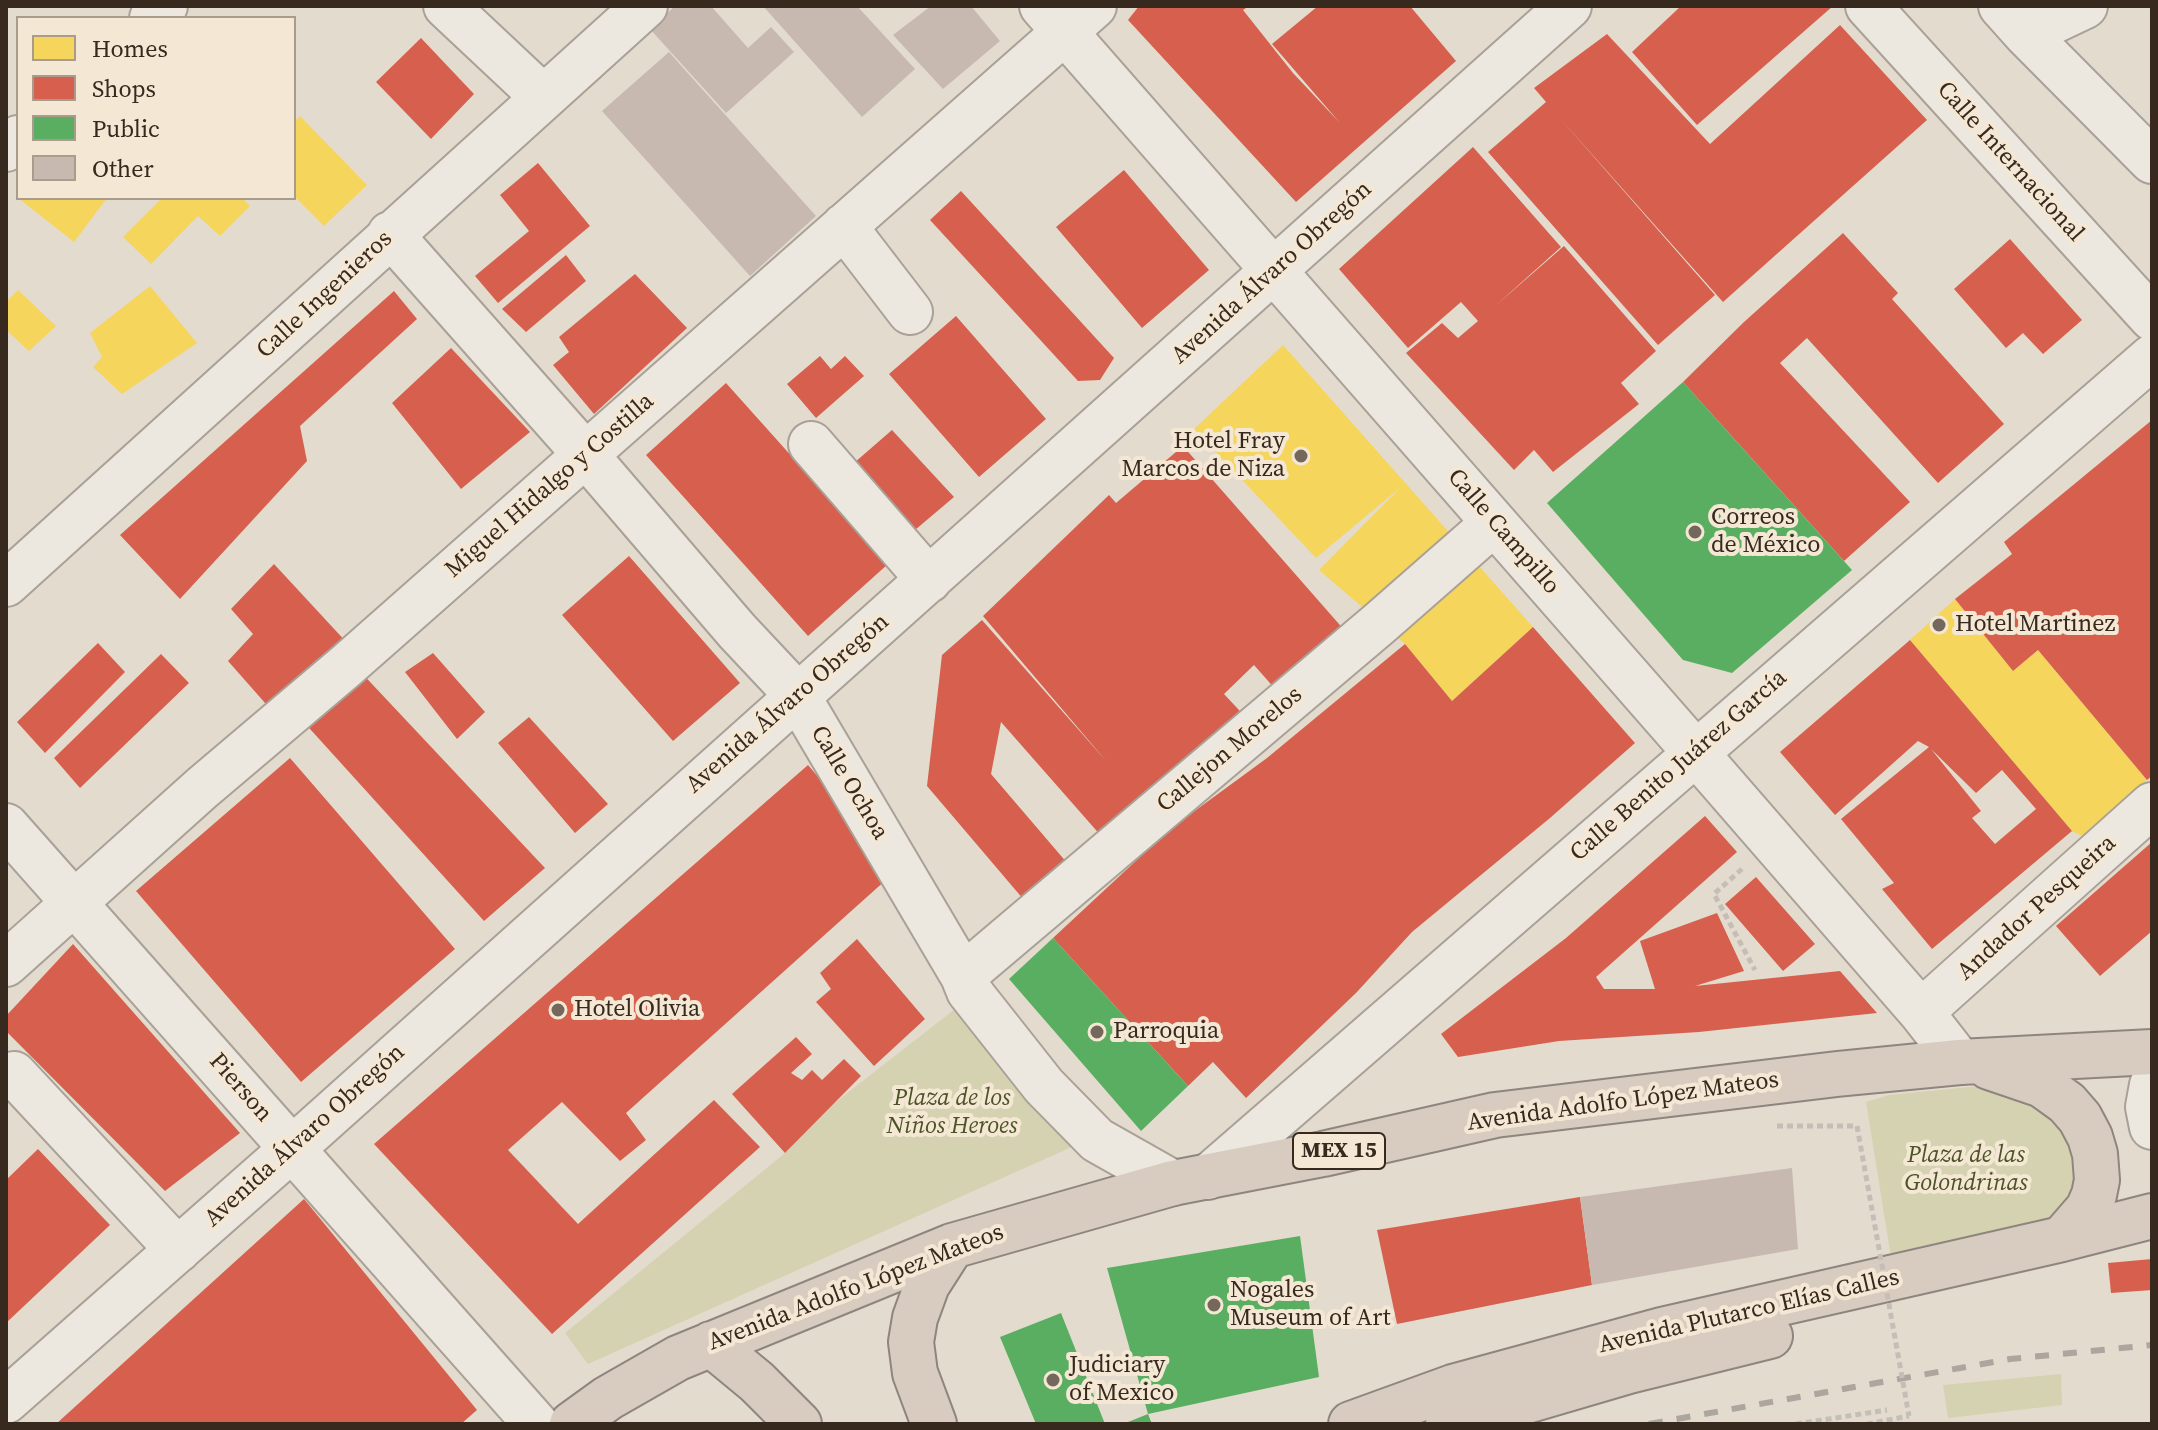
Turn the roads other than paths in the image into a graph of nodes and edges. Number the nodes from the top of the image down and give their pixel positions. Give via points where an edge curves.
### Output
1 (446, 6) edge
2 (645, 6) edge
3 (1569, 6) edge
4 (1868, 6) edge
5 (2085, 6) edge
6 (1066, 15) edge
7 (2014, 20) edge
8 (543, 97) junction
9 (2152, 161) edge
10 (844, 226) junction
11 (390, 234) junction
12 (1274, 272) junction
13 (910, 312) dead end
14 (2152, 318) edge
15 (2152, 357) edge
16 (811, 444) dead end
17 (585, 454) junction
18 (1494, 523) junction
19 (929, 580) junction
20 (6, 584) edge
21 (797, 695) junction
22 (1695, 752) junction
23 (2152, 805) edge
24 (6, 826) edge
25 (75, 902) junction
26 (6, 964) edge
27 (963, 976) junction
28 (1921, 1012) junction
29 (2152, 1052) edge
30 (1965, 1062) junction
31 (14, 1074) dead end
32 (2152, 1085) edge
33 (2152, 1127) edge
34 (293, 1148) junction
35 (1190, 1180) junction
36 (2152, 1216) edge
37 (2062, 1239) junction
38 (2152, 1239) edge
39 (952, 1246) junction
40 (178, 1250) junction
41 (711, 1344) junction
42 (6, 1401) edge
43 (536, 1424) edge
44 (572, 1424) edge
45 (799, 1424) edge
46 (934, 1424) edge
47 (1351, 1424) edge
48 (1448, 1424) edge

1 - 8 street
2 - 8 street, Calle Ingenieros
3 - 12 street, Avenida Álvaro Obregón
4 - 14 street, Calle Internacional
5 - 7 street
6 - 10 street, Miguel Hidalgo y Costilla
6 - 12 street, Calle Campillo
7 - 9 street
8 - 11 street, Calle Ingenieros
10 - 13 street
10 - 17 street, Miguel Hidalgo y Costilla
11 - 17 street, Calle Ochoa
11 - 20 street, Calle Ingenieros
12 - 18 street, Calle Campillo
12 - 19 street, Avenida Álvaro Obregón
15 - 22 street, Calle Benito Juárez García
16 - 19 street
17 - 21 street, Calle Ochoa
17 - 25 street, Miguel Hidalgo y Costilla
18 - 22 street, Calle Campillo
18 - 27 street, Callejon Morelos
19 - 21 street, Avenida Álvaro Obregón
21 - 27 street, Calle Ochoa
21 - 34 street, Avenida Álvaro Obregón
22 - 28 street, Calle Campillo
22 - 35 street, Calle Benito Juárez García
23 - 28 street, Andador Pesqueira
24 - 25 street, Pierson
25 - 26 street, Miguel Hidalgo y Costilla
25 - 34 street, Pierson
27 - 35 street, Calle Ochoa via 979,1008 1097,1140
28 - 30 street, Calle Campillo
29 - 30 highway, Avenida Adolfo López Mateos / MEX 15
30 - 35 highway, Avenida Adolfo López Mateos / MEX 15 via 1495,1115
30 - 37 highway via 2042,1085 2080,1118 2095,1154 2097,1180 2088,1209
31 - 40 street
32 - 33 street
34 - 40 street, Avenida Álvaro Obregón
34 - 43 street, Pierson
35 - 39 highway, Avenida Adolfo López Mateos / MEX 15
36 - 37 highway, Avenida Plutarco Elías Calles
37 - 47 highway, Avenida Plutarco Elías Calles via 1662,1330 1453,1387
38 - 48 highway via 1629,1371
39 - 41 highway, Avenida Adolfo López Mateos / MEX 15
39 - 46 highway via 927,1285 911,1342 915,1373
40 - 42 street, Avenida Álvaro Obregón
41 - 44 highway, Avenida Adolfo López Mateos / MEX 15 via 608,1398
41 - 45 highway

